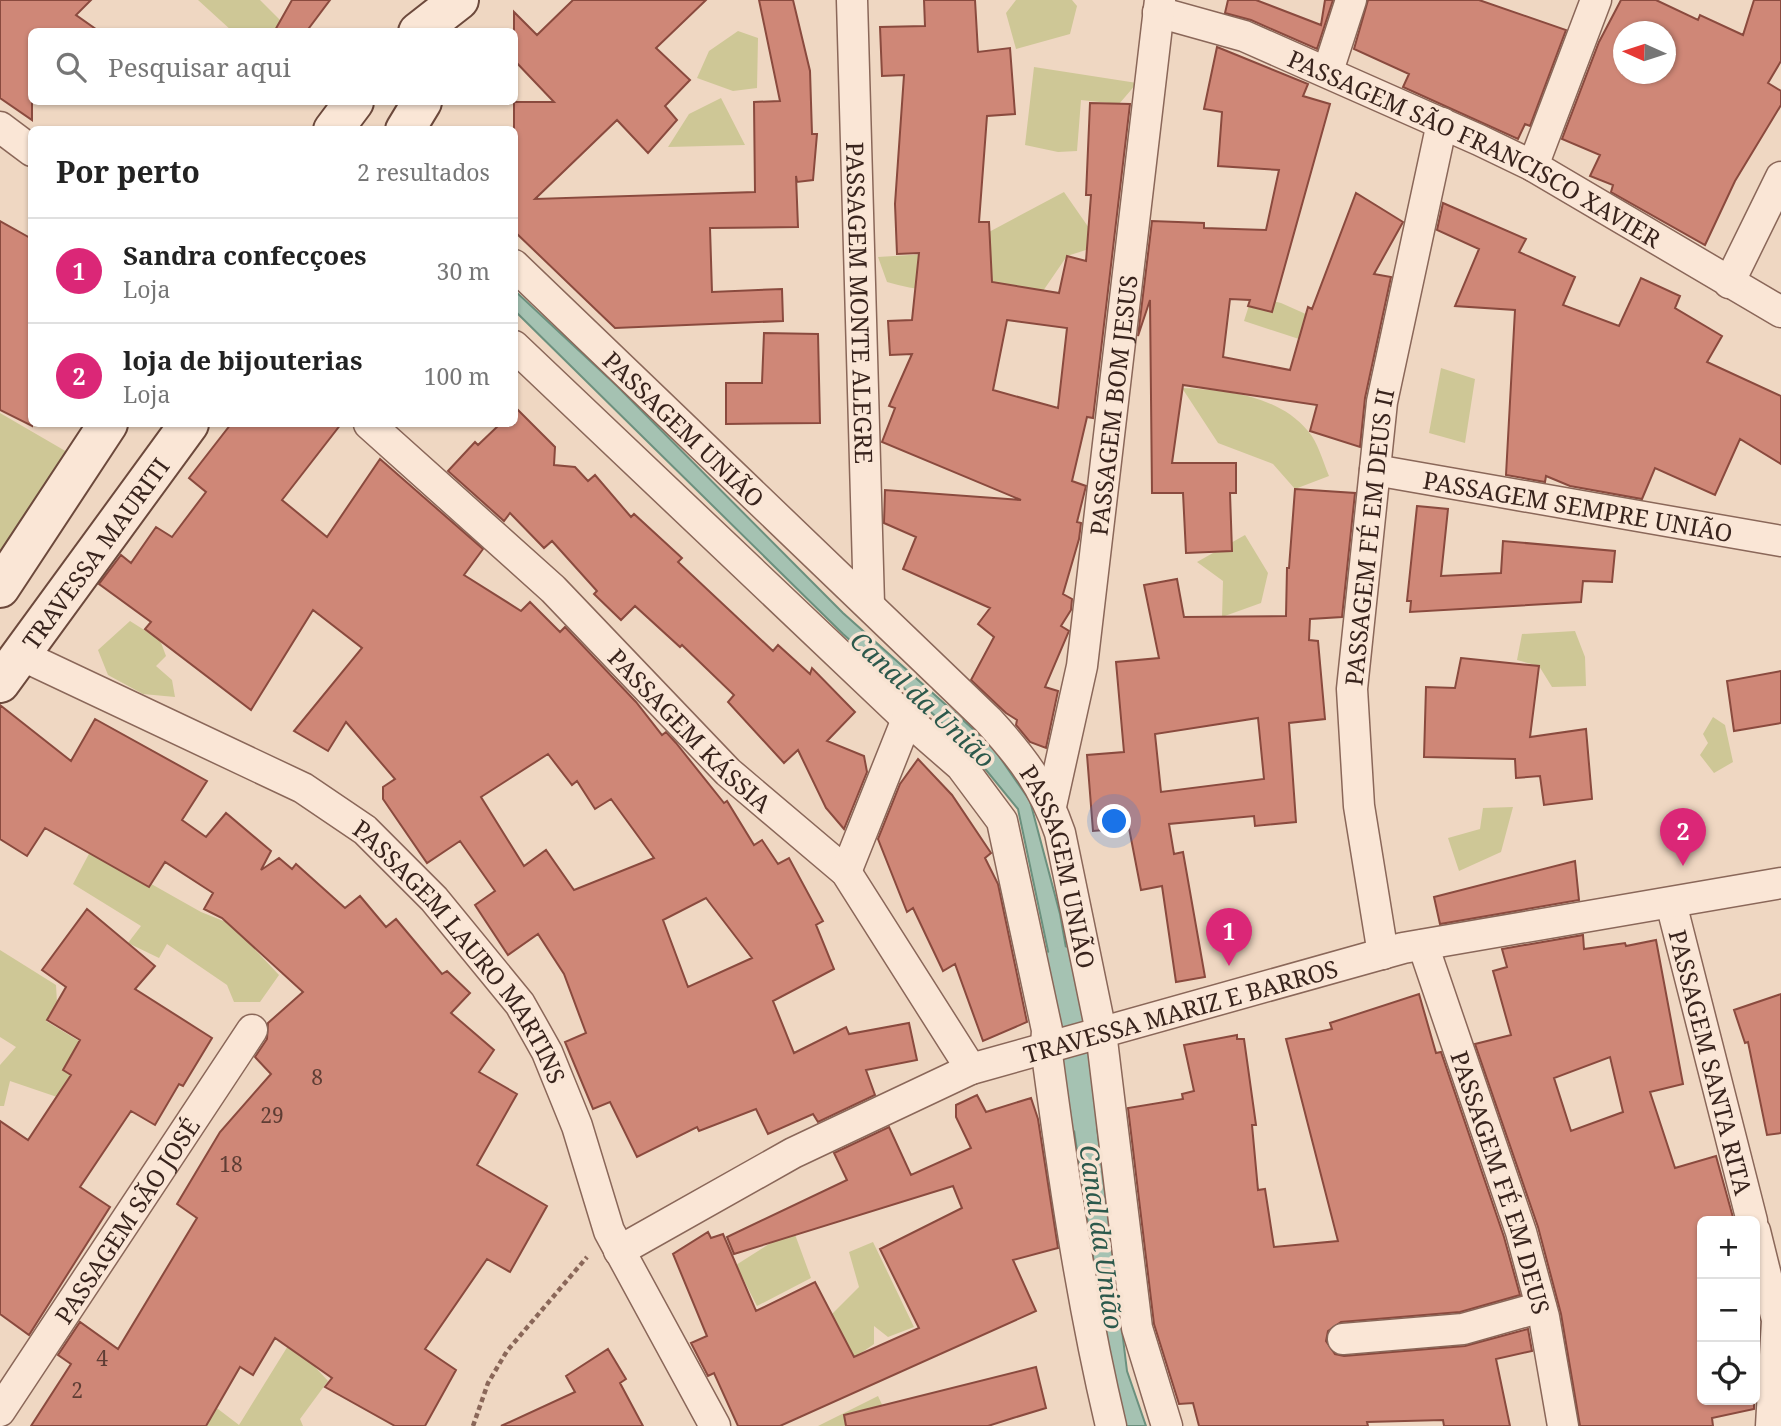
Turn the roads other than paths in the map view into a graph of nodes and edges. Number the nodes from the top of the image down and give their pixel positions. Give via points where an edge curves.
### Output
1 (852, 0) edge
2 (1351, 0) edge
3 (1596, 0) edge
4 (1159, 6) edge
5 (454, 9) edge
6 (424, 28) edge
7 (1328, 71) junction
8 (352, 105) edge
9 (420, 105) edge
10 (1442, 123) junction
11 (336, 126) edge
12 (407, 126) edge
13 (0, 127) edge
14 (28, 148) edge
15 (1532, 166) junction
16 (1781, 177) edge
17 (518, 269) edge
18 (1729, 283) junction
19 (1781, 312) edge
20 (518, 350) edge
21 (105, 427) edge
22 (187, 427) edge
23 (372, 427) edge
24 (1375, 470) junction
25 (1781, 541) edge
26 (0, 588) edge
27 (869, 604) junction
28 (10, 669) edge
29 (906, 719) junction
30 (1051, 806) junction
31 (846, 872) junction
32 (1781, 883) edge
33 (1671, 902) junction
34 (1423, 944) junction
35 (1383, 954) junction
36 (252, 1030) dead end
37 (1074, 1039) junction
38 (971, 1069) junction
39 (1751, 1216) edge
40 (614, 1241) junction
41 (1760, 1251) edge
42 (1541, 1307) junction
43 (1343, 1339) dead end
44 (0, 1410) edge
45 (715, 1426) edge
46 (1111, 1426) edge
47 (1167, 1426) edge
48 (1563, 1426) edge
49 (1771, 1426) edge

1 - 27 street, PASSAGEM MONTE ALEGRE
2 - 7 street
3 - 15 street
4 - 7 street, PASSAGEM SÃO FRANCISCO XAVIER
4 - 30 street, PASSAGEM BOM JESUS via 1082,666
5 - 6 main road
7 - 10 street, PASSAGEM SÃO FRANCISCO XAVIER
8 - 11 main road
9 - 12 main road
10 - 15 street, PASSAGEM SÃO FRANCISCO XAVIER
10 - 24 street, PASSAGEM FÉ EM DEUS II via 1382,402
13 - 14 street
15 - 18 street, PASSAGEM SÃO FRANCISCO XAVIER
16 - 18 street
17 - 27 street, PASSAGEM UNIÃO
18 - 19 street, PASSAGEM SÃO FRANCISCO XAVIER
20 - 29 street, PASSAGEM UNIÃO
21 - 26 main road
22 - 28 main road, TRAVESSA MAURITI
23 - 31 street, PASSAGEM KÁSSIA via 553,589 728,772
24 - 25 street, PASSAGEM SEMPRE UNIÃO
24 - 35 street, PASSAGEM FÉ EM DEUS II via 1352,689 1359,806
27 - 30 street, PASSAGEM UNIÃO via 1026,761
28 - 40 street, PASSAGEM LAURO MARTINS via 303,788 365,830 407,870 520,1004 541,1040 577,1126
29 - 31 street
29 - 37 street, PASSAGEM UNIÃO via 961,766 1002,821 1047,1030
30 - 37 street, PASSAGEM UNIÃO via 1060,833
31 - 38 street, PASSAGEM KÁSSIA
32 - 33 street, TRAVESSA MARIZ E BARROS
33 - 34 street, TRAVESSA MARIZ E BARROS
33 - 39 street, PASSAGEM SANTA RITA
34 - 35 street, TRAVESSA MARIZ E BARROS
34 - 42 street, PASSAGEM FÉ EM DEUS via 1517,1220
35 - 37 street, TRAVESSA MARIZ E BARROS
36 - 44 street, PASSAGEM SÃO JOSÉ
37 - 38 street, TRAVESSA MARIZ E BARROS
37 - 46 street, PASSAGEM UNIÃO via 1070,1226
37 - 47 street, PASSAGEM UNIÃO via 1136,1328
38 - 40 street, TRAVESSA MARIZ E BARROS
40 - 45 street, PASSAGEM LAURO MARTINS
41 - 49 street via 1777,1320
42 - 43 street via 1463,1329
42 - 48 street, PASSAGEM FÉ EM DEUS

